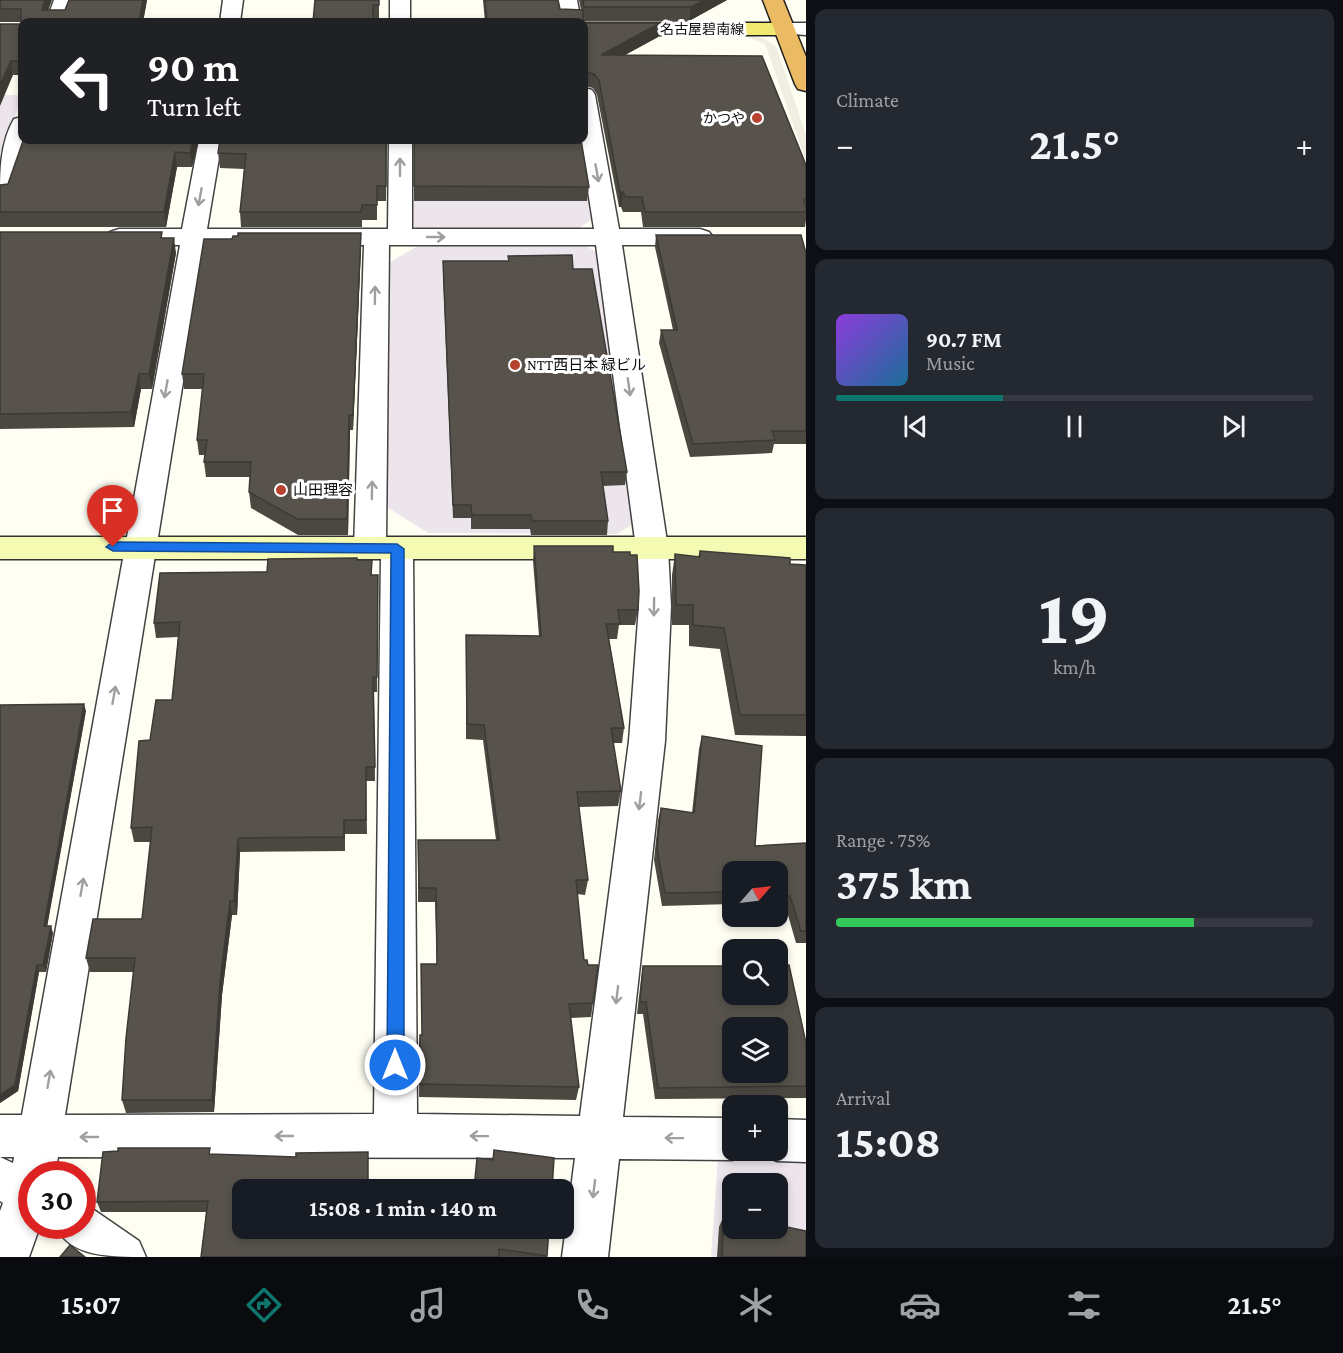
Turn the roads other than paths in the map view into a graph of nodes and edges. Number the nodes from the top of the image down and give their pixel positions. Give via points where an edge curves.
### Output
1 (64, 0) edge
2 (233, 0) edge
3 (400, 0) edge
4 (567, 0) edge
5 (773, 0) edge
6 (57, 18) edge
7 (231, 18) edge
8 (400, 18) edge
9 (570, 18) edge
10 (588, 29) edge
11 (795, 29) edge
12 (806, 84) edge
13 (588, 119) edge
14 (18, 136) edge
15 (209, 144) edge
16 (400, 144) edge
17 (0, 192) edge
18 (193, 236) junction
19 (96, 237) edge
20 (388, 237) junction
21 (721, 237) edge
22 (608, 238) junction
23 (140, 547) junction
24 (0, 548) edge
25 (652, 548) junction
26 (806, 548) edge
27 (384, 549) junction
28 (395, 1135) junction
29 (601, 1137) junction
30 (722, 1139) edge
31 (788, 1140) edge
32 (806, 1141) edge
33 (26, 1161) edge
34 (96, 1164) edge
35 (18, 1200) edge
36 (96, 1238) edge
37 (6, 1257) edge
38 (123, 1257) edge
39 (585, 1257) edge

1 - 6 street
2 - 7 street
3 - 8 street
4 - 9 street
5 - 11 highway
10 - 11 main road, 名古屋碧南線
11 - 12 highway
13 -> 22 street
14 - 17 street
15 -> 18 street
20 -> 16 street
18 - 19 street
18 - 20 street
18 -> 23 street
20 -> 22 street
27 -> 20 street
21 - 22 street
22 -> 25 street
23 - 24 street
23 - 27 street
33 -> 23 street
25 - 26 street
25 - 27 street
25 -> 29 street via 655,606 647,741
27 - 28 street
29 -> 28 street
28 -> 34 street
30 -> 29 street
29 -> 39 street
31 - 32 street
35 - 37 street
36 - 38 street

